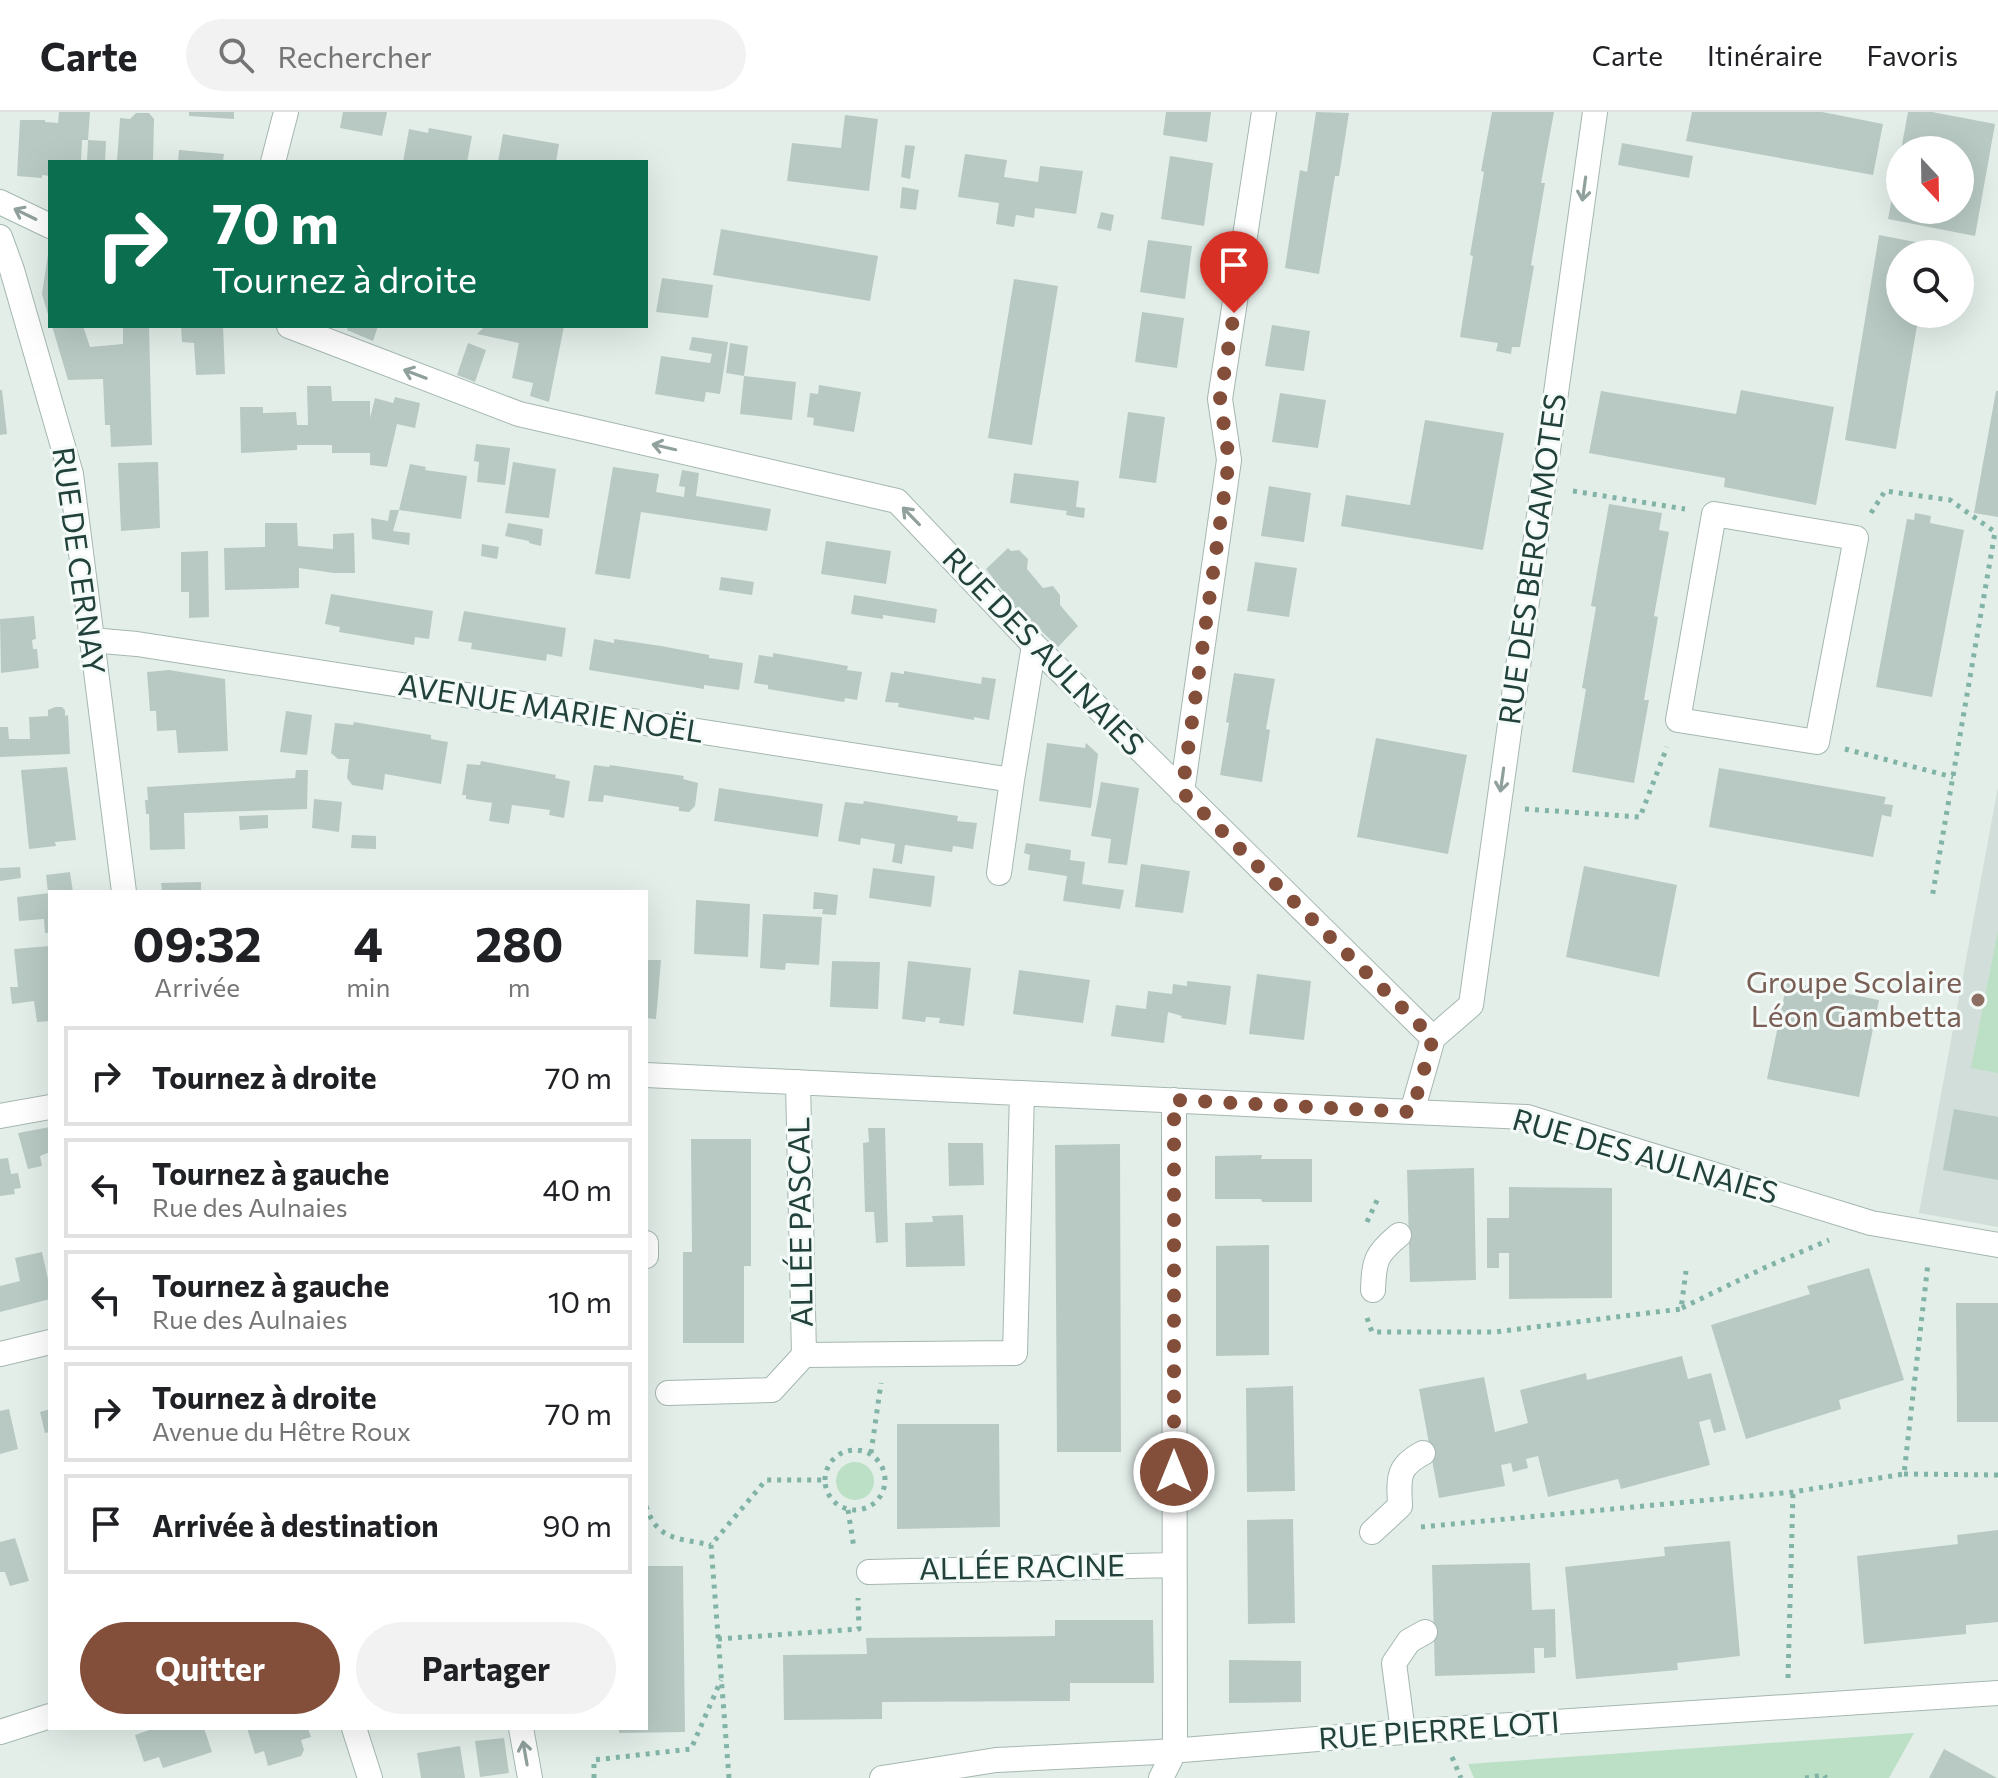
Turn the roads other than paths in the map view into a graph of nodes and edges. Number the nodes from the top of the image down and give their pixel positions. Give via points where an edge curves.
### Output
1 (286, 112) edge
2 (1264, 112) edge
3 (1595, 112) edge
4 (274, 160) edge
5 (0, 202) edge
6 (48, 225) edge
7 (0, 237) edge
8 (294, 328) edge
9 (91, 640) junction
10 (1034, 645) junction
11 (1817, 742) joint
12 (1012, 780) junction
13 (1182, 792) junction
14 (999, 873) dead end
15 (124, 890) edge
16 (1433, 1038) junction
17 (648, 1075) edge
18 (798, 1082) junction
19 (1022, 1093) junction
20 (1174, 1100) junction
21 (48, 1107) edge
22 (1412, 1112) junction
23 (0, 1116) edge
24 (1399, 1235) dead end
25 (1998, 1245) edge
26 (1373, 1290) dead end
27 (48, 1342) edge
28 (0, 1354) edge
29 (804, 1355) junction
30 (668, 1393) dead end
31 (1423, 1453) dead end
32 (1372, 1532) road end
33 (1174, 1565) junction
34 (863, 1579) road end
35 (1425, 1632) dead end
36 (1998, 1693) edge
37 (48, 1717) edge
38 (355, 1730) edge
39 (521, 1730) edge
40 (0, 1732) edge
41 (1403, 1732) junction
42 (1175, 1750) junction
43 (370, 1778) edge
44 (530, 1778) edge
45 (882, 1778) edge
46 (1161, 1778) edge

1 - 4 street
2 - 13 street via 1220,399 1229,460
3 -> 16 street, RUE DES BERGAMOTES via 1471,1005
6 -> 5 street
7 - 9 street, RUE DE CERNAY via 71,474
10 -> 8 street, RUE DES AULNAIES via 897,501 519,414
9 - 12 street, AVENUE MARIE NOËL
9 - 15 street, RUE DE CERNAY
10 - 12 street
10 - 13 street, RUE DES AULNAIES
11 - 11 street via 1856,538 1714,514 1678,720
12 - 14 street
13 - 16 street, RUE DES AULNAIES
16 - 22 street
17 - 18 street, RUE DES AULNAIES
18 - 19 street, RUE DES AULNAIES
18 - 29 street, ALLÉE PASCAL
19 - 20 street, RUE DES AULNAIES
19 - 29 street via 1015,1353
20 - 22 street, RUE DES AULNAIES
20 - 33 street
21 - 23 street
22 - 25 street, RUE DES AULNAIES via 1527,1117 1871,1223
24 - 26 street via 1381,1250
27 - 28 street
29 - 30 street, ALLÉE PASCAL via 772,1390
31 - 32 street via 1410,1460 1399,1478 1400,1506
33 - 34 street, ALLÉE RACINE
33 - 42 street
35 - 41 street via 1409,1641 1394,1663
36 - 41 street, RUE PIERRE LOTI
37 - 40 street
38 - 43 street
44 -> 39 street
41 - 42 street, RUE PIERRE LOTI
42 - 45 street, RUE PIERRE LOTI via 996,1760
42 - 46 street

